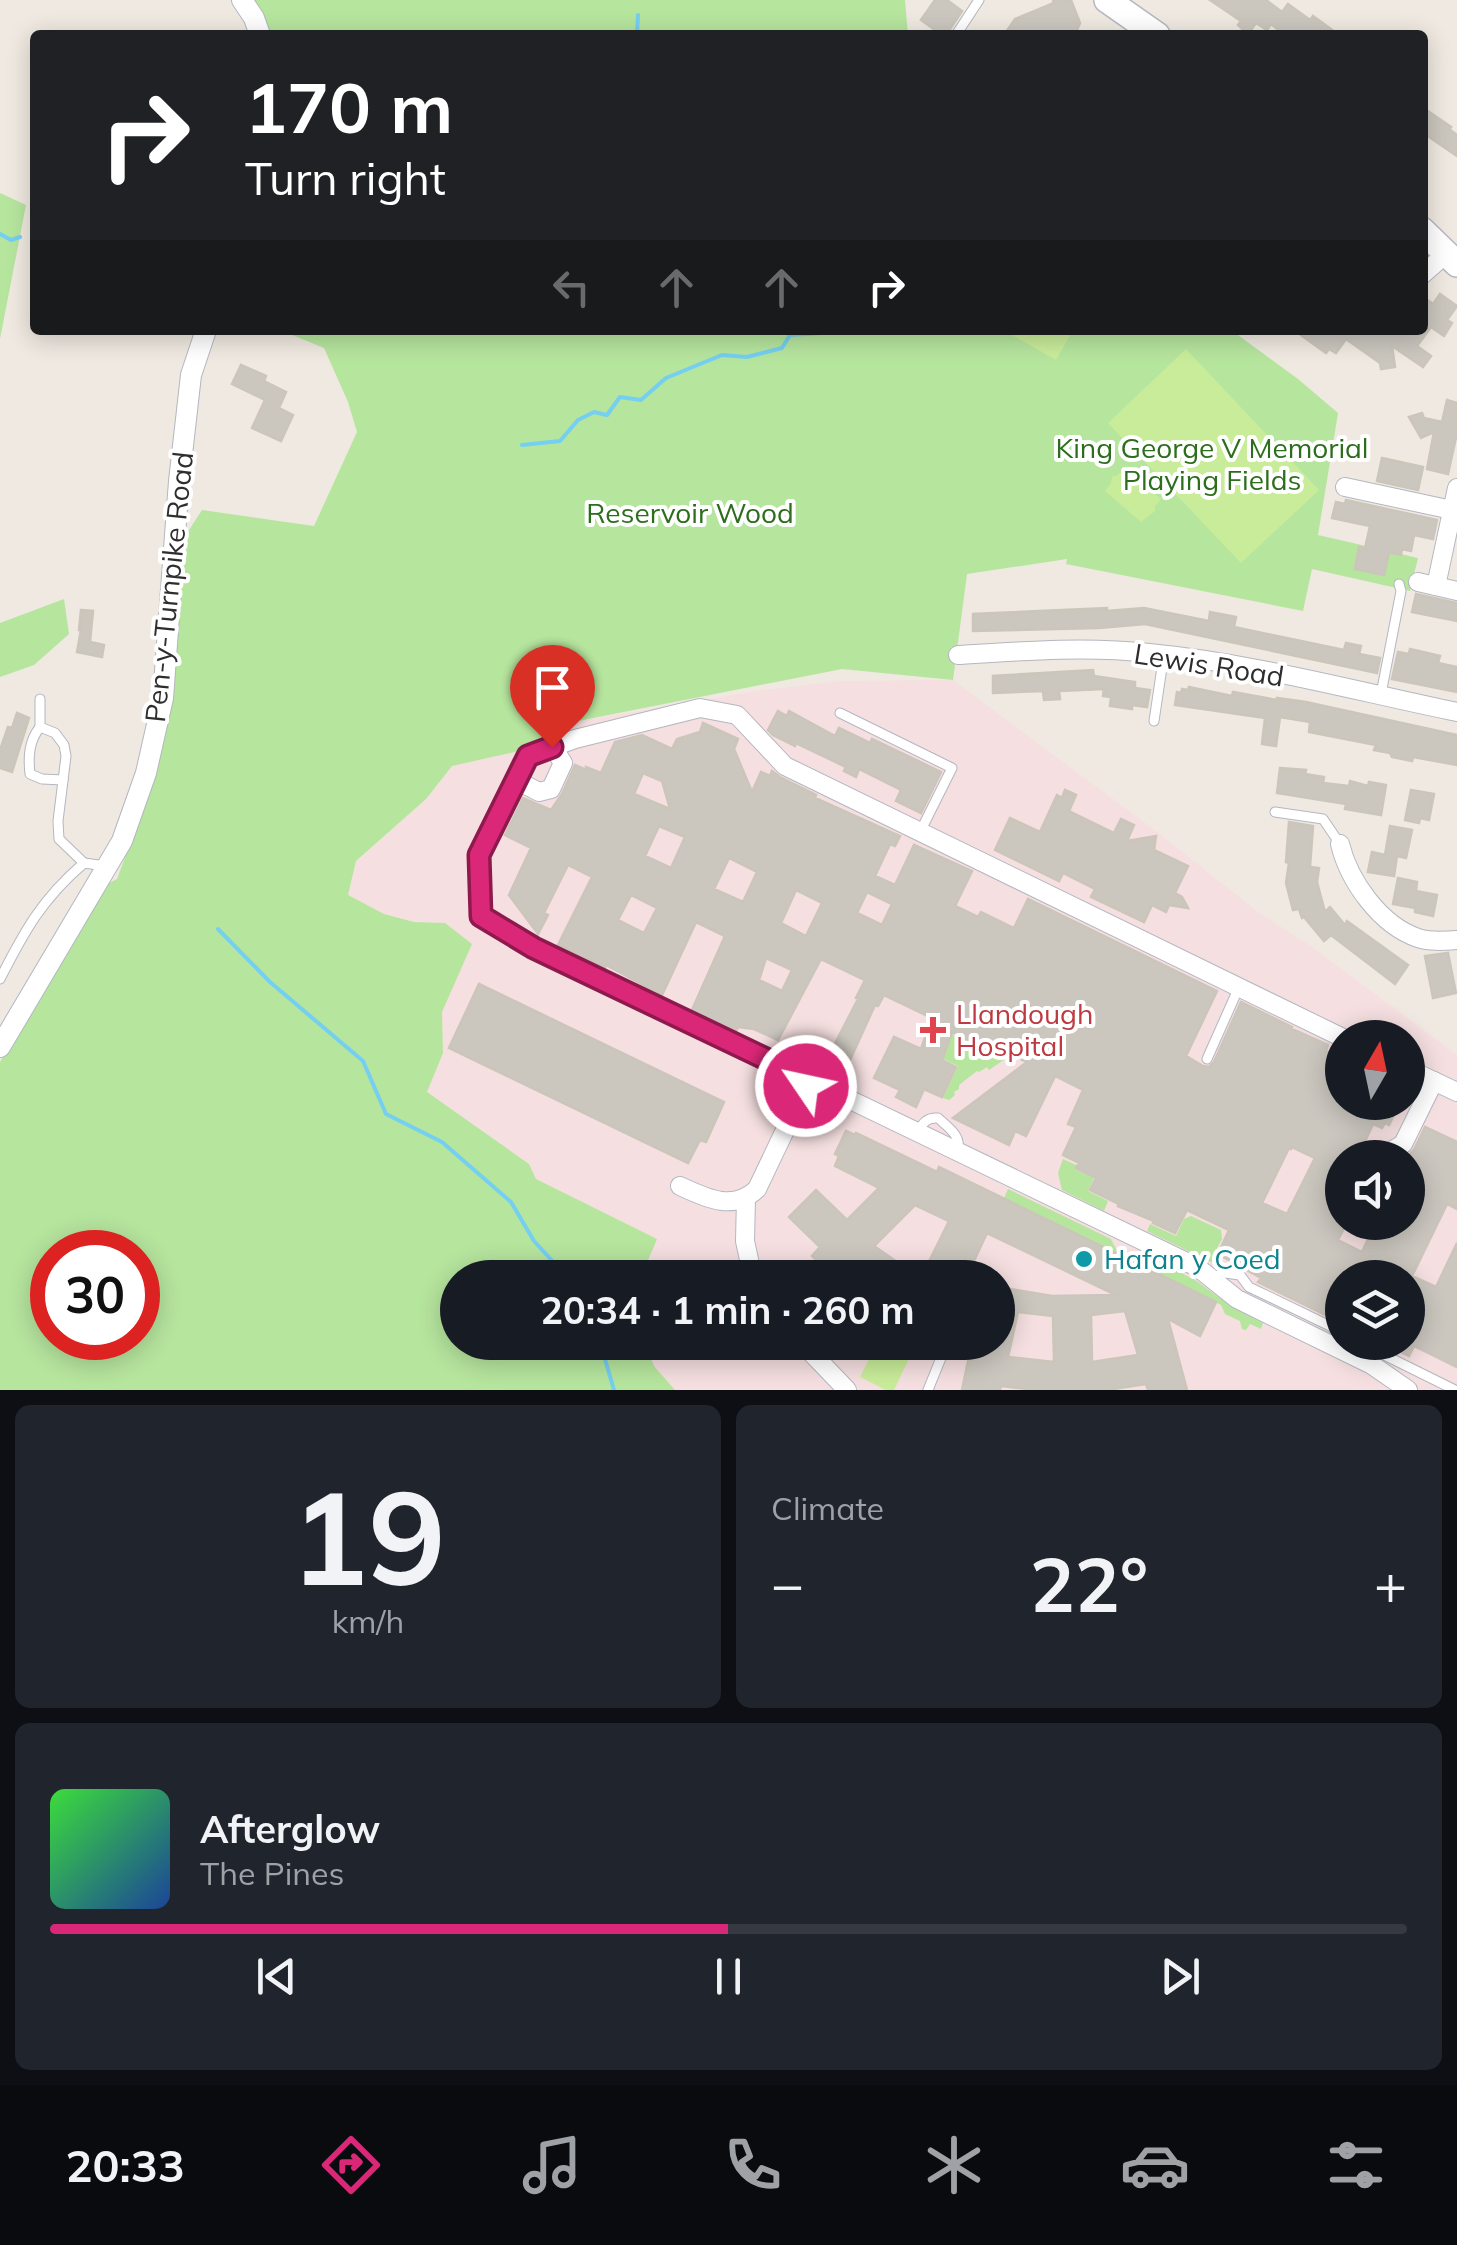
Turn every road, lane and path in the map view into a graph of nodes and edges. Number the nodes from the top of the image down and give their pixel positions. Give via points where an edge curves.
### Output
1 (242, 0) edge
2 (979, 0) edge
3 (1107, 0) edge
4 (258, 30) edge
5 (959, 30) edge
6 (1150, 30) edge
7 (1428, 236) edge
8 (1452, 259) edge
9 (1428, 272) edge
10 (204, 335) edge
11 (1344, 487) dead end
12 (1457, 488) edge
13 (1452, 510) junction
14 (1418, 584) junction
15 (1457, 591) edge
16 (1164, 654) junction
17 (958, 655) dead end
18 (1381, 696) junction
19 (40, 699) dead end
20 (1457, 712) edge
21 (840, 713) dead end
22 (1154, 721) dead end
23 (40, 727) junction
24 (552, 747) junction
25 (63, 780) junction
26 (516, 780) junction
27 (1275, 812) dead end
28 (920, 832) junction
29 (1340, 844) joint
30 (84, 863) junction
31 (107, 866) junction
32 (1457, 940) edge
33 (0, 980) edge
34 (1239, 987) junction
35 (1325, 1029) edge
36 (0, 1047) edge
37 (1206, 1059) dead end
38 (1425, 1077) edge
39 (810, 1080) junction
40 (1434, 1081) junction
41 (1457, 1092) edge
42 (1405, 1140) edge
43 (680, 1186) dead end
44 (746, 1198) junction
45 (749, 1260) edge
46 (1212, 1278) junction
47 (1325, 1324) edge
48 (818, 1360) edge
49 (941, 1360) edge
50 (1394, 1360) edge
51 (846, 1390) edge
52 (928, 1390) edge
53 (1408, 1390) edge
54 (1455, 1390) edge

1 - 4 street
2 - 5 lane
3 - 6 main road
7 - 8 main road
8 - 9 street
10 - 31 street, Pen-y-Turnpike Road via 191,375 162,698 146,774
11 - 13 street
12 - 13 street
13 - 14 street
14 - 15 street
14 - 18 lane via 1401,591
16 - 17 street, Lewis Road
16 - 18 street, Lewis Road
16 - 22 lane
18 - 20 street, Lewis Road
19 - 23 lane
21 - 28 lane via 952,768
23 - 25 lane via 64,745
23 - 25 lane via 30,747 30,774
24 - 26 street via 528,756
24 - 26 street via 563,763 551,788 539,792
24 - 28 street via 700,708 737,715 784,766
25 - 30 lane via 60,838
26 - 39 street via 479,855 481,916
27 - 29 lane via 1323,819
28 - 34 street
29 - 32 street via 1362,895 1383,915 1416,937
30 - 31 lane
30 - 33 lane via 28,925
31 - 36 street, Pen-y-Turnpike Road
34 - 35 street
34 - 37 lane
38 - 40 street
39 - 44 street
39 - 46 street
40 - 41 street
40 - 42 street
43 - 44 street via 722,1202
44 - 45 street
46 - 47 lane via 1240,1275 1249,1287
46 - 53 street via 1237,1299 1372,1365
48 - 51 street
49 - 52 lane
50 - 54 lane

